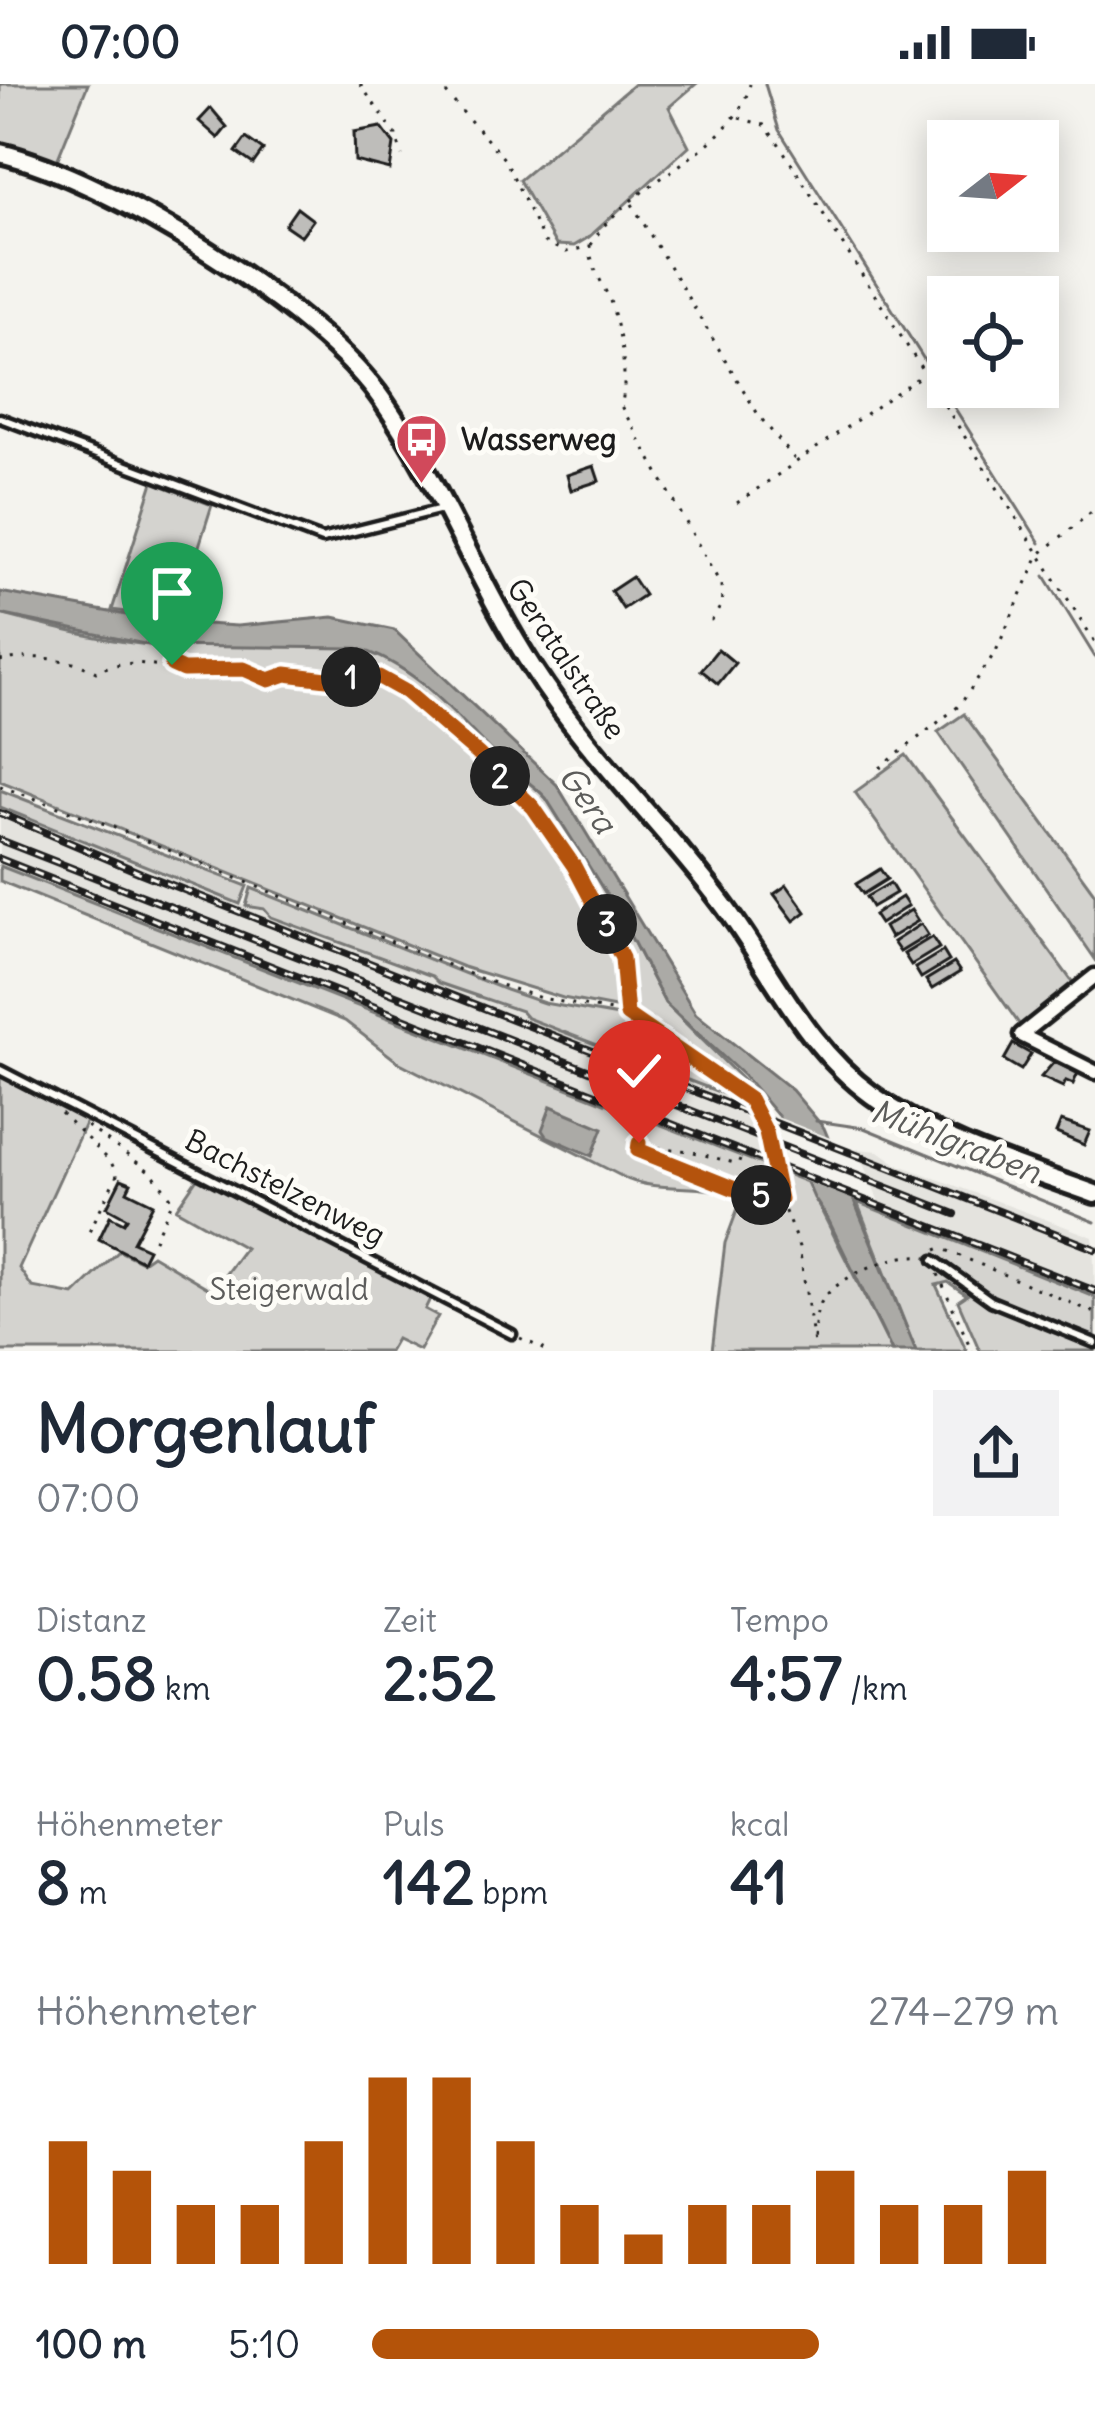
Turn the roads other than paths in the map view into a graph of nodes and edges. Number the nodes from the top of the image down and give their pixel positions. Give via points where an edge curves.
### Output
1 (0, 153) edge
2 (0, 418) edge
3 (442, 509) junction
4 (1095, 976) edge
5 (0, 1070) edge
6 (1095, 1072) edge
7 (1095, 1194) edge
8 (934, 1260) road end
9 (512, 1334) road end
10 (1095, 1343) edge

1 - 3 street, Geratalstraße via 122,203 310,323 376,392
2 - 3 lane via 322,539
3 - 7 street, Geratalstraße via 549,693 722,902 802,1025 849,1076 955,1140
4 - 6 street via 1021,1035
5 - 9 lane, Bachstelzenweg
8 - 10 lane via 991,1301

